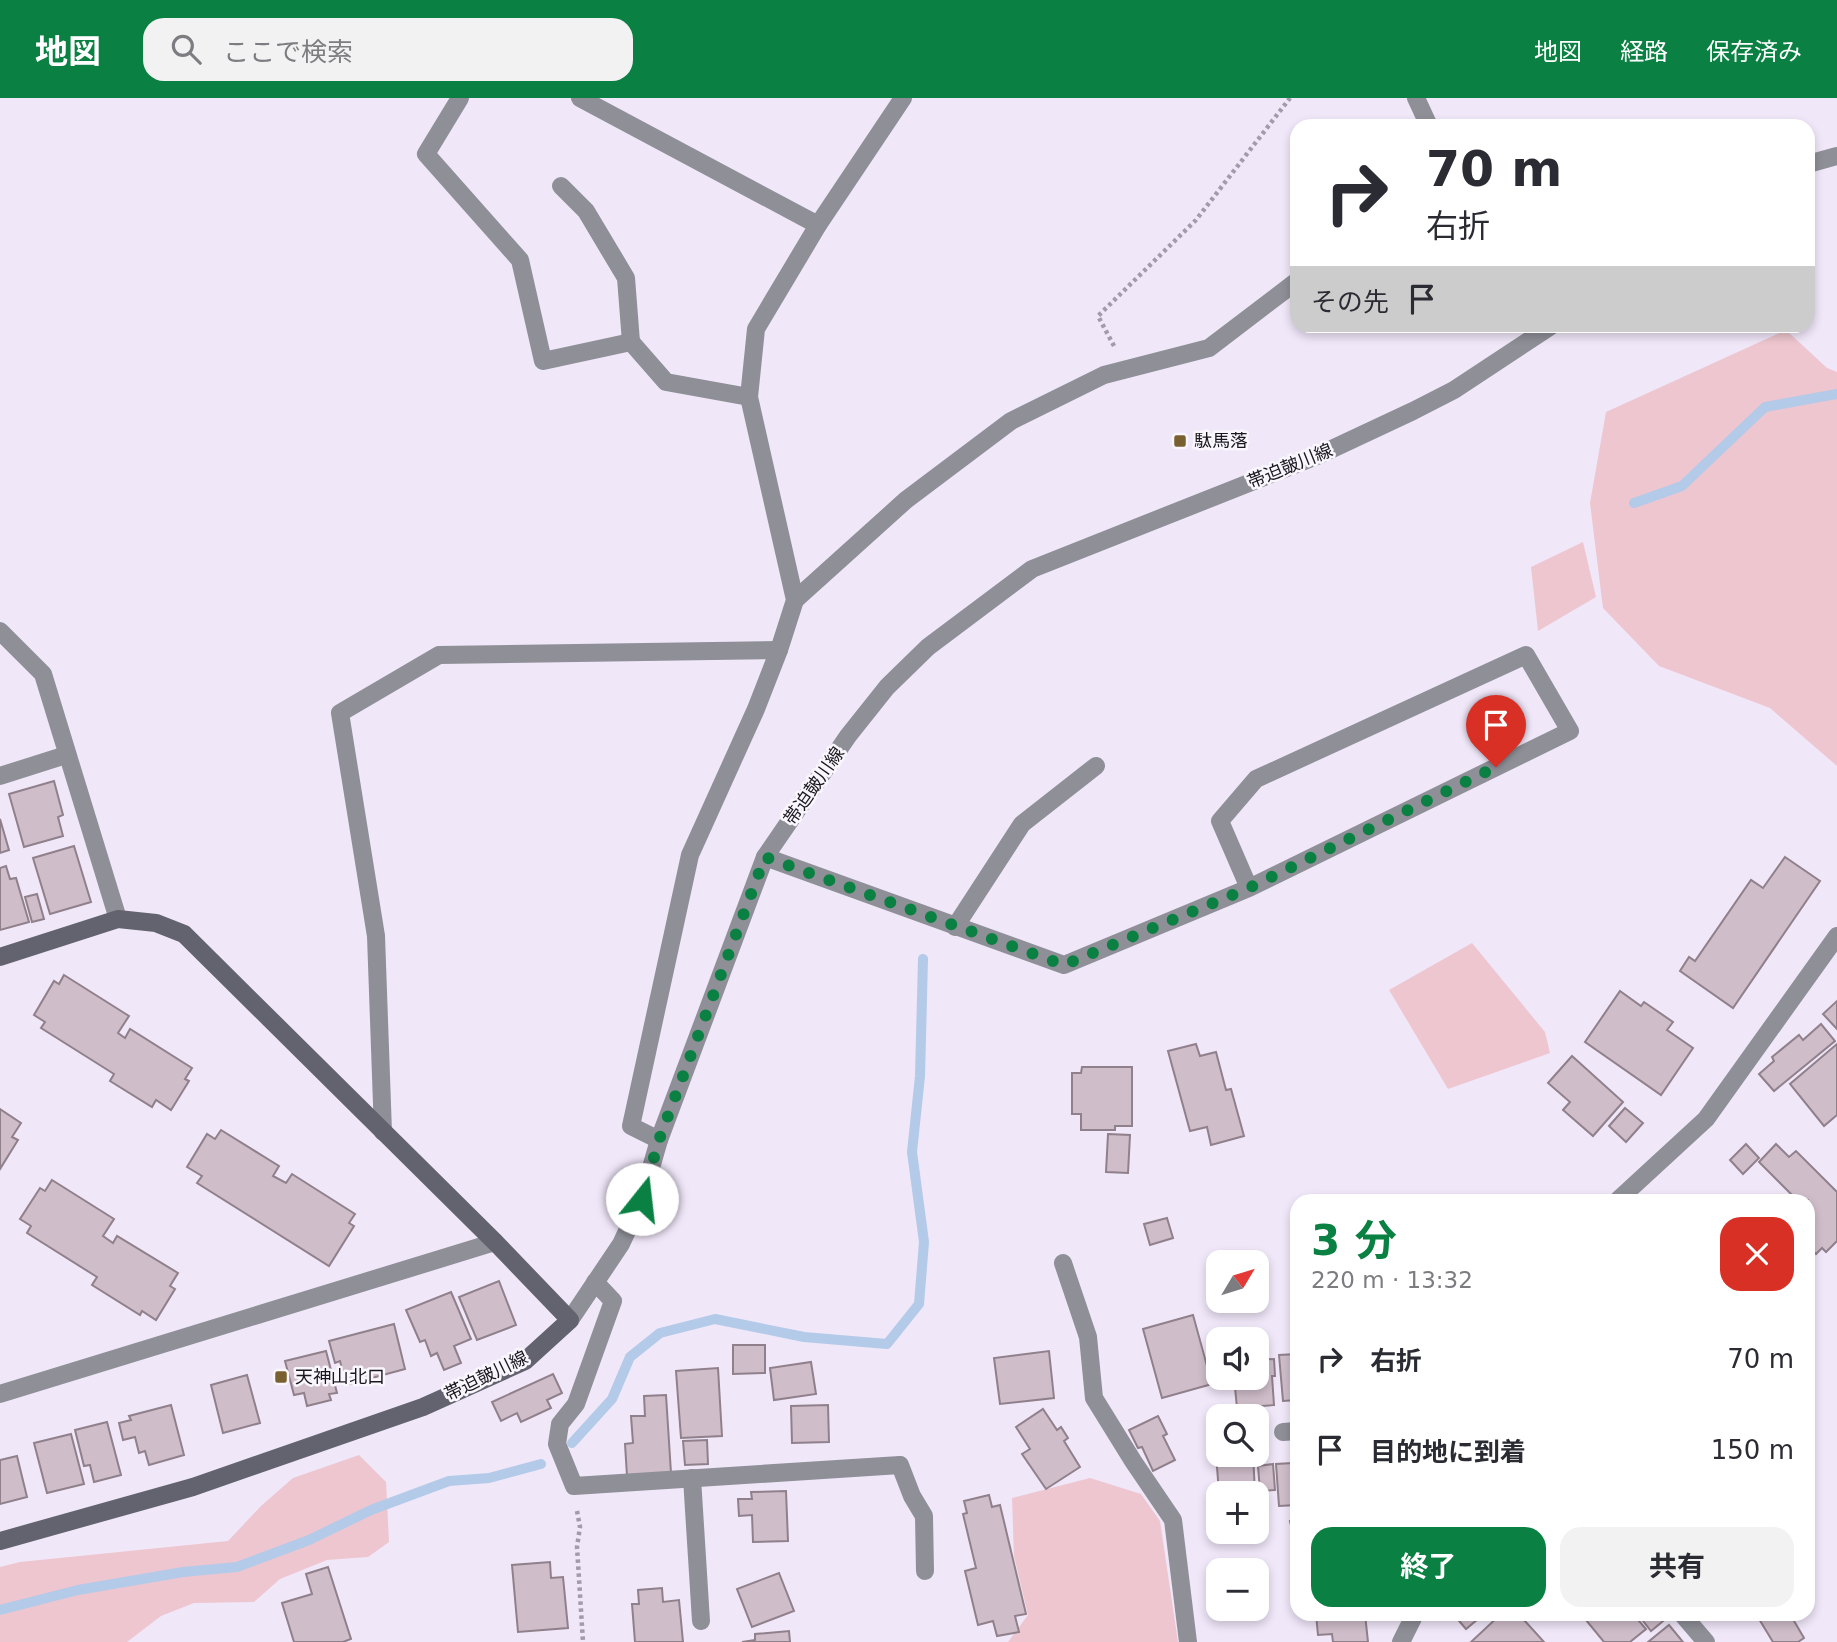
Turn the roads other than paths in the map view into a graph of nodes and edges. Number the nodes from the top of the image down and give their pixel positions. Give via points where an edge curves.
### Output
1 (460, 98) edge
2 (580, 98) edge
3 (903, 98) edge
4 (1416, 98) edge
5 (1426, 119) edge
6 (1837, 156) edge
7 (1815, 162) edge
8 (561, 186) dead end
9 (818, 225) junction
10 (1290, 286) edge
11 (1540, 333) edge
12 (631, 342) junction
13 (749, 397) junction
14 (794, 600) junction
15 (0, 631) edge
16 (779, 650) junction
17 (66, 755) junction
18 (1096, 766) dead end
19 (0, 776) edge
20 (765, 857) junction
21 (1249, 888) junction
22 (118, 919) junction
23 (956, 927) junction
24 (1837, 936) edge
25 (0, 957) edge
26 (383, 1132) junction
27 (659, 1140) junction
28 (1625, 1194) edge
29 (495, 1242) junction
30 (1063, 1263) dead end
31 (595, 1282) junction
32 (570, 1320) junction
33 (0, 1394) edge
34 (692, 1478) junction
35 (0, 1541) edge
36 (925, 1571) dead end
37 (701, 1621) dead end
38 (1412, 1621) edge
39 (1688, 1621) edge
40 (1188, 1642) edge
41 (1401, 1642) edge
42 (1706, 1642) edge

1 - 12 street via 426,154 520,260 543,361
2 - 9 street
3 - 9 street
4 - 5 street
6 - 7 street
8 - 12 street via 586,211 626,278
9 - 13 street via 756,329
10 - 14 street via 1209,348 1104,375 1011,421 906,500
11 - 20 street, 帯迫皷川線 via 1454,390 1317,456 1032,569 928,647 887,687
12 - 13 street via 666,382
13 - 14 street
14 - 16 street
15 - 17 street via 43,674
16 - 26 street via 439,655 340,713 376,936
16 - 27 street via 690,855 631,1126
17 - 19 street
17 - 22 street
18 - 23 street via 1022,824
20 - 23 street
20 - 27 street, 帯迫皷川線
21 - 21 street via 1570,731 1526,655 1255,779 1220,821
21 - 23 street via 1064,965
22 - 25 street
22 - 26 street via 156,923 184,934
24 - 28 street via 1706,1119
26 - 29 street
27 - 31 street, 帯迫皷川線 via 642,1199 621,1244
29 - 32 street
29 - 33 street
30 - 40 street via 1088,1337 1094,1398 1173,1520
31 - 32 street, 帯迫皷川線
31 - 34 street via 613,1301 576,1404 560,1424 557,1444 574,1486
32 - 35 street, 帯迫皷川線 via 525,1361 423,1407 193,1486
34 - 36 street via 900,1465 924,1516
34 - 37 street
38 - 41 street
39 - 42 street

